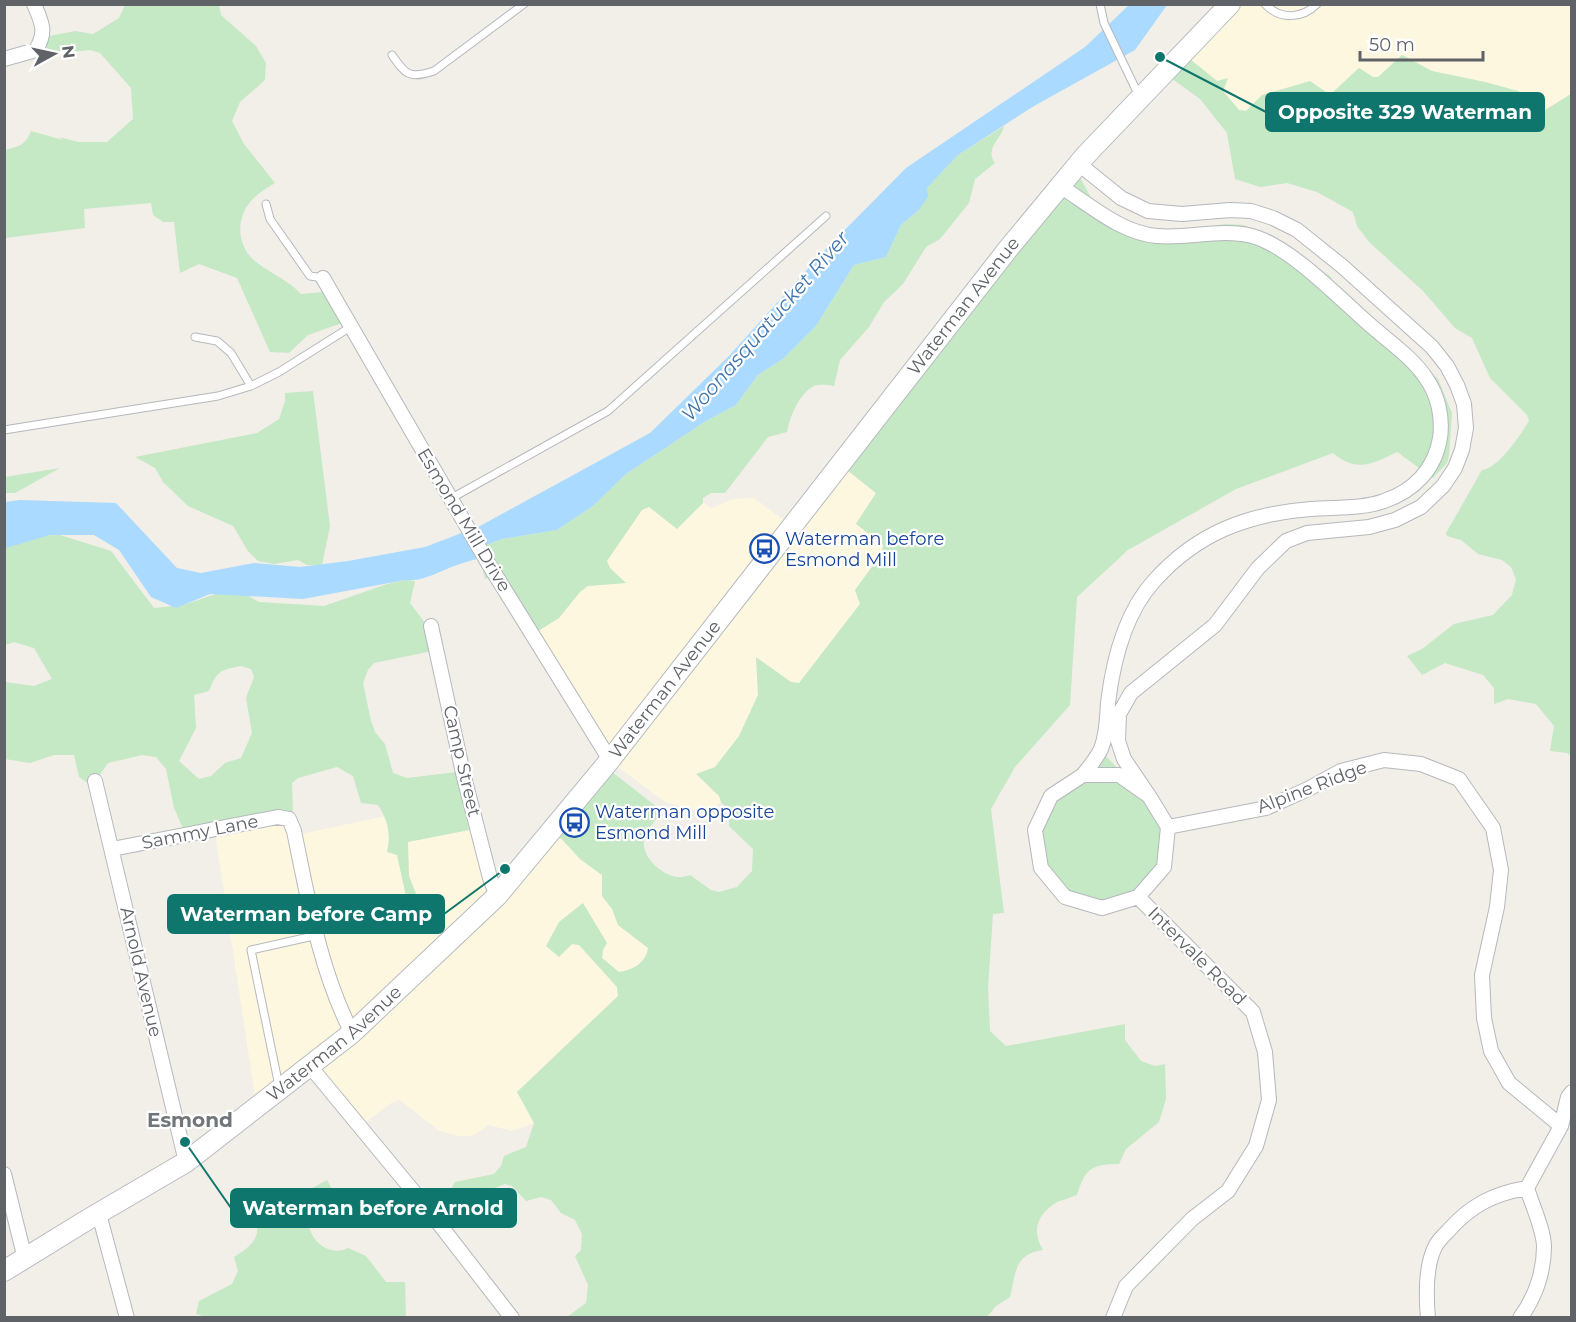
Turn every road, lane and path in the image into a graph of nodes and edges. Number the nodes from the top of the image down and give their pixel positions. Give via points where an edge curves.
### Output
1 (34, 4) edge
2 (524, 4) edge
3 (1100, 4) edge
4 (1230, 4) edge
5 (1266, 4) edge
6 (1317, 4) edge
7 (392, 55) dead end
8 (4, 59) edge
9 (1140, 99) junction
10 (1079, 164) junction
11 (1060, 186) junction
12 (266, 204) dead end
13 (826, 216) dead end
14 (1327, 253) junction
15 (1311, 274) junction
16 (323, 278) joint
17 (352, 326) junction
18 (195, 337) dead end
19 (251, 386) junction
20 (4, 430) edge
21 (450, 499) junction
22 (1319, 509) junction
23 (1324, 530) junction
24 (431, 626) dead end
25 (610, 760) junction
26 (1083, 775) junction
27 (95, 782) dead end
28 (1149, 796) junction
29 (1168, 827) junction
30 (112, 849) junction
31 (497, 896) junction
32 (1138, 897) junction
33 (318, 935) junction
34 (352, 1033) junction
35 (309, 1065) junction
36 (280, 1088) junction
37 (1572, 1092) edge
38 (1566, 1121) edge
39 (186, 1162) junction
40 (4, 1174) edge
41 (1527, 1188) junction
42 (99, 1214) junction
43 (25, 1258) junction
44 (4, 1271) edge
45 (127, 1317) edge
46 (512, 1317) edge
47 (1113, 1317) edge
48 (1428, 1317) edge
49 (1520, 1317) edge

1 - 8 street via 43,34 36,50
2 - 7 lane via 434,71 418,76 405,73
3 - 9 lane via 1104,23
4 - 9 main road, Waterman Avenue
5 - 6 lane via 1273,13 1289,17 1309,12
9 - 10 main road, Waterman Avenue
10 - 11 main road, Waterman Avenue
10 - 14 street via 1121,198 1148,211 1251,211 1297,230
11 - 15 street via 1140,234 1251,236 1270,244
11 - 25 main road, Waterman Avenue
12 - 16 lane via 270,219 310,276
13 - 21 lane via 608,411
14 - 15 street
14 - 23 street via 1432,347 1457,385 1466,428 1455,468 1421,507 1369,527
15 - 22 street via 1419,368 1435,394 1441,430 1431,466 1419,482 1403,493 1369,505
16 - 17 street, Esmond Mill Drive
17 - 19 lane
17 - 21 street, Esmond Mill Drive
18 - 19 lane via 217,341 231,353
19 - 20 lane via 218,396
21 - 25 street, Esmond Mill Drive
22 - 23 street
22 - 26 street via 1270,514 1221,529 1173,561 1151,584 1132,614 1117,653 1106,733 1100,751
23 - 28 street via 1286,541 1258,568 1215,625 1131,693 1119,714 1118,741 1124,759
24 - 31 street, Camp Street via 463,773
25 - 31 main road, Waterman Avenue
26 - 28 street via 1119,775
26 - 32 street via 1051,796 1035,830 1041,868 1065,897 1074,900 1101,908
27 - 30 street, Arnold Avenue
28 - 29 street
29 - 32 street via 1164,867
29 - 38 street, Alpine Ridge via 1266,808 1341,771 1384,760 1421,764 1459,779 1493,828 1501,870 1482,975 1484,1018 1491,1051 1509,1083
30 - 33 street, Sammy Lane via 278,817 289,819
30 - 39 street, Arnold Avenue
31 - 34 main road, Waterman Avenue
32 - 47 street, Intervale Road via 1253,1012 1264,1052 1269,1100 1256,1146 1228,1191 1192,1219 1126,1286
33 - 34 street via 340,1009
33 - 36 lane via 251,950
34 - 35 main road, Waterman Avenue
35 - 36 main road, Waterman Avenue
35 - 46 street
36 - 39 main road, Waterman Avenue
37 - 38 street
38 - 41 street
39 - 42 main road, Waterman Avenue
40 - 43 street
41 - 48 street via 1503,1192 1476,1205 1436,1245 1427,1274
41 - 49 street via 1544,1245 1539,1278
42 - 43 main road, Waterman Avenue
42 - 45 street
43 - 44 main road, Waterman Avenue

